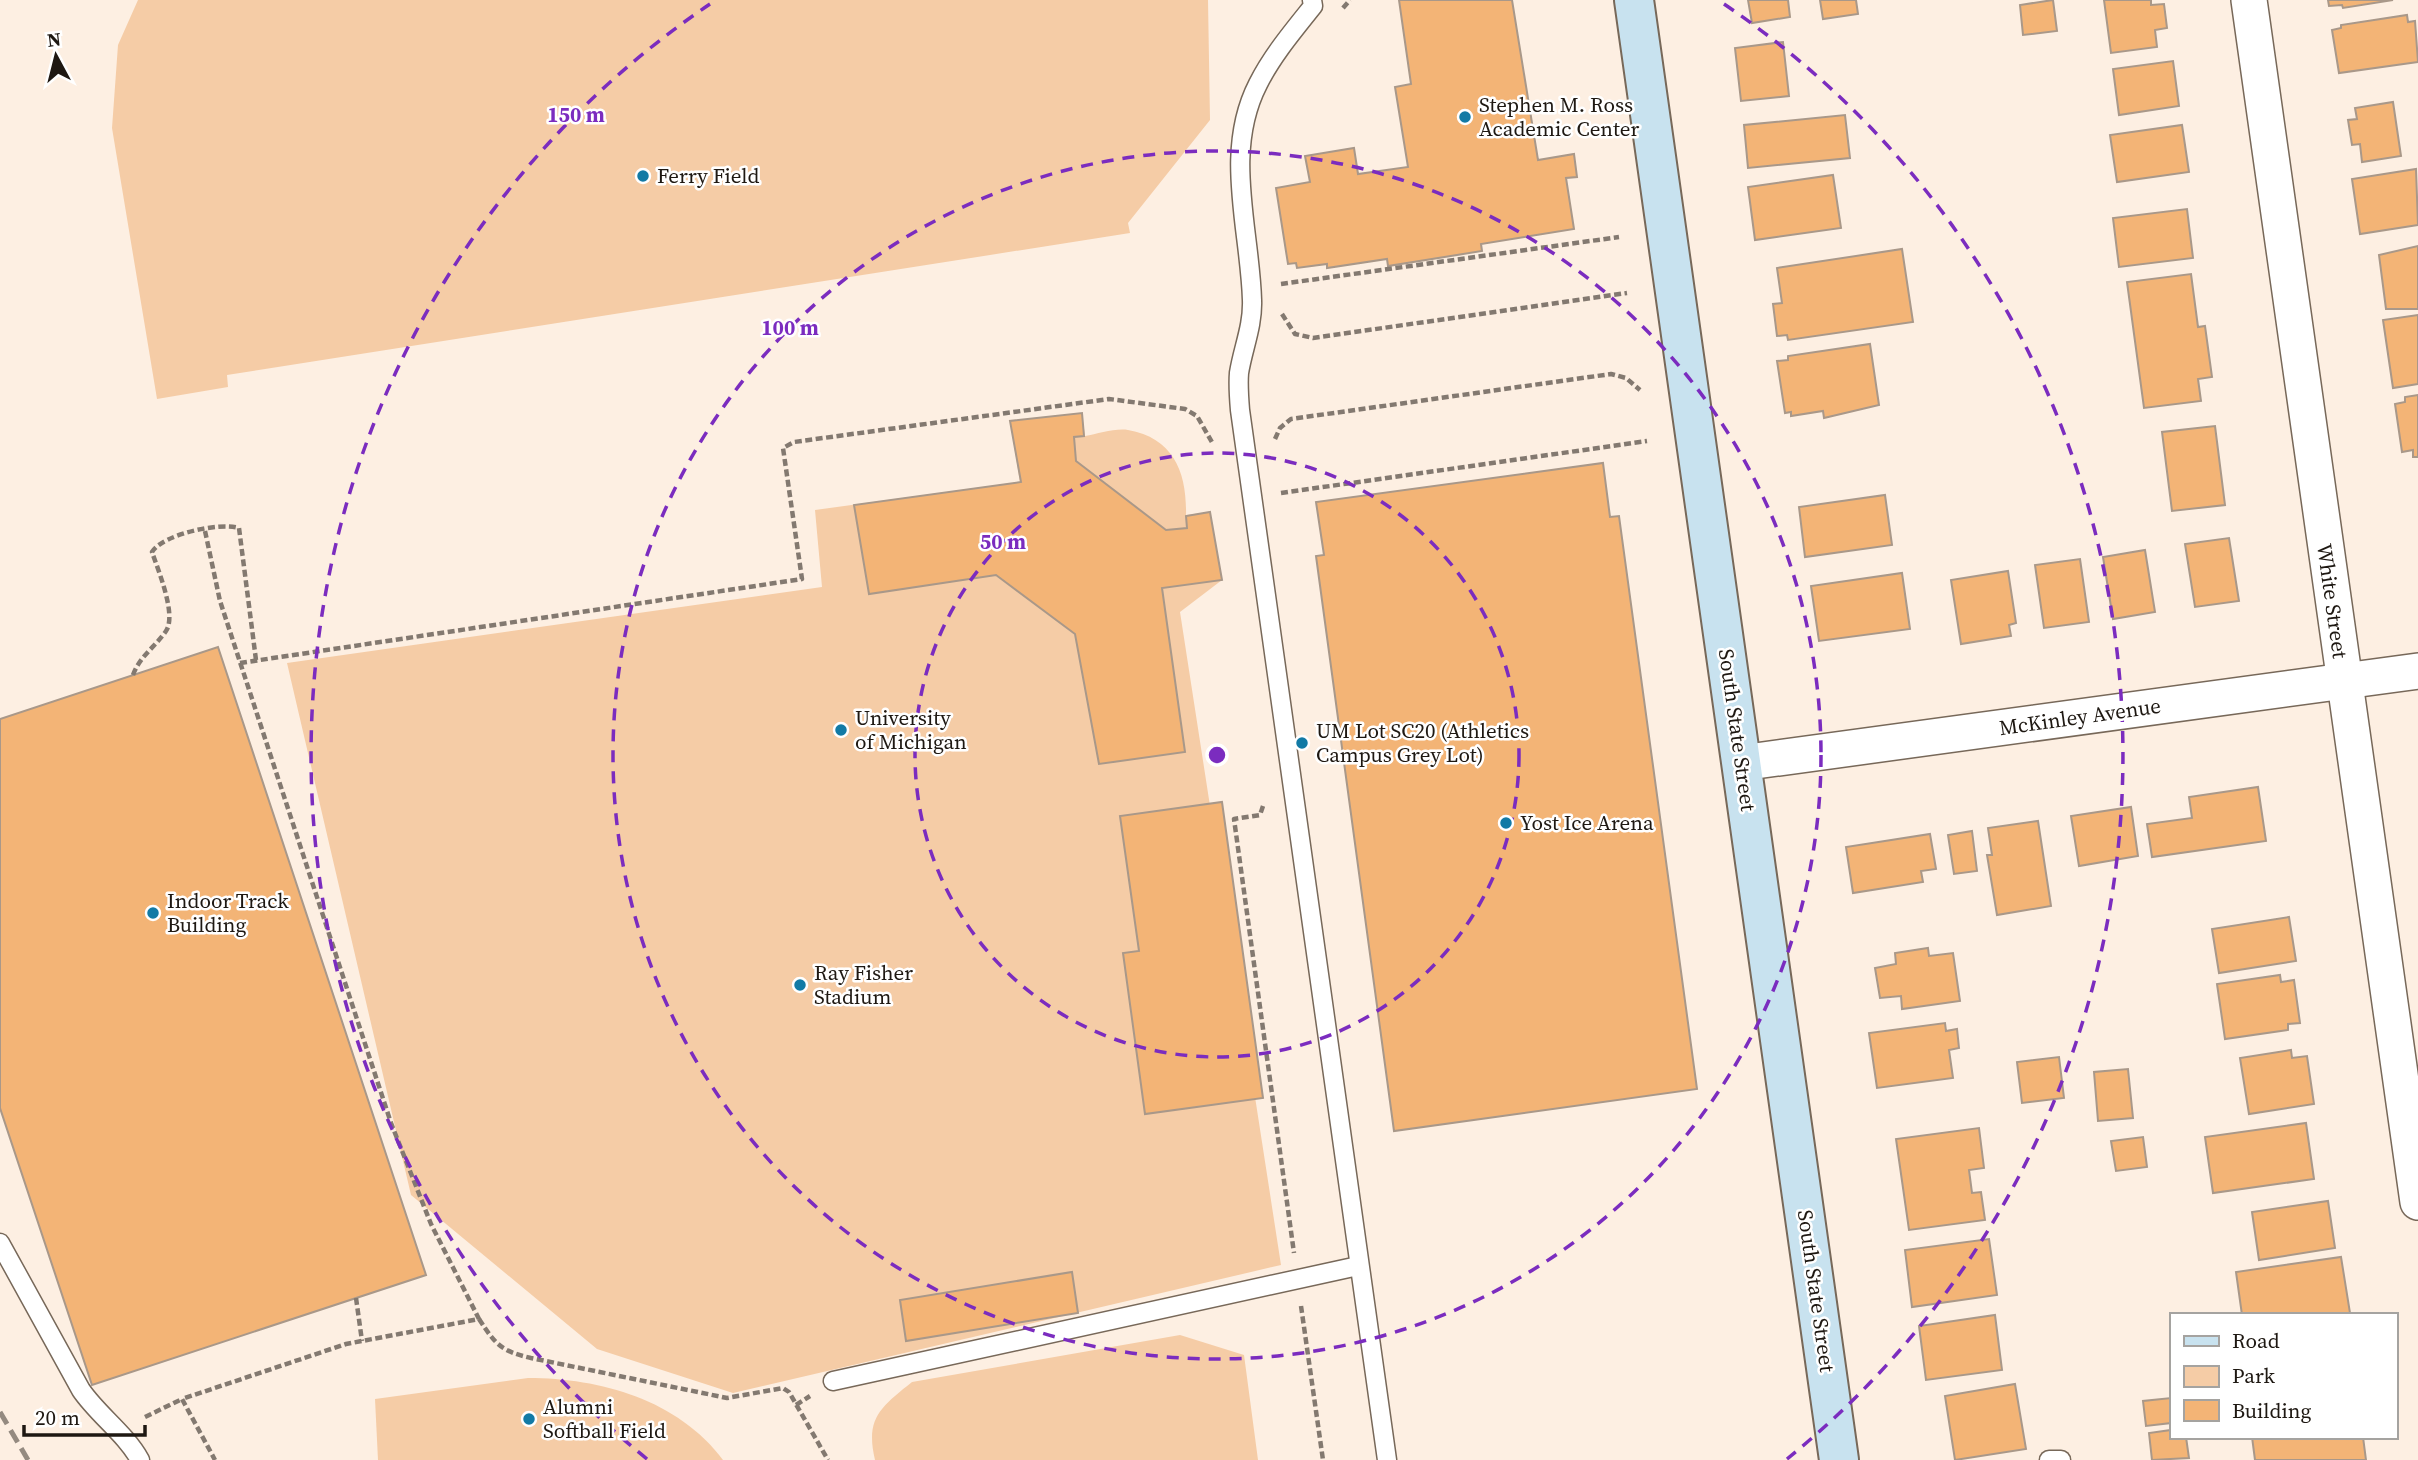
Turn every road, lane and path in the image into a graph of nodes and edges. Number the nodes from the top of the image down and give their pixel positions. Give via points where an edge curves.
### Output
1 (1312, 0) edge
2 (1350, 0) edge
3 (1634, 0) edge
4 (2249, 0) edge
5 (1342, 10) dead end
6 (1619, 237) dead end
7 (1276, 272) dead end
8 (1278, 284) junction
9 (1279, 292) dead end
10 (1627, 293) dead end
11 (1281, 308) dead end
12 (1640, 390) dead end
13 (1647, 442) dead end
14 (1214, 447) dead end
15 (1275, 451) dead end
16 (1279, 483) dead end
17 (1281, 493) junction
18 (1283, 505) dead end
19 (205, 531) junction
20 (256, 660) junction
21 (240, 663) junction
22 (2418, 671) edge
23 (133, 675) dead end
24 (2343, 682) junction
25 (1741, 763) junction
26 (1261, 797) dead end
27 (2413, 1127) edge
28 (2418, 1202) edge
29 (0, 1243) edge
30 (1358, 1266) junction
31 (1298, 1278) junction
32 (356, 1298) dead end
33 (479, 1320) junction
34 (362, 1341) junction
35 (834, 1381) dead end
36 (182, 1399) junction
37 (135, 1423) dead end
38 (140, 1460) edge
39 (215, 1460) edge
40 (828, 1460) edge
41 (1323, 1460) edge
42 (1387, 1460) edge
43 (1839, 1460) edge
44 (2049, 1460) edge
45 (2061, 1460) edge

1 - 30 lane via 1313,6 1257,86 1245,118 1241,189 1252,300 1251,328 1239,375 1240,410
2 - 5 path
3 - 25 main road, South State Street
4 - 24 street, White Street
6 - 8 path
7 - 8 path
8 - 9 path
10 - 11 path via 1313,338 1295,334
12 - 15 path via 1626,378 1611,374 1292,419 1276,434
13 - 17 path
14 - 20 path via 1207,429 1185,409 1109,399 794,442 783,448 802,579
16 - 17 path
17 - 18 path
19 - 20 path via 239,528
19 - 21 path
19 - 23 path via 181,532 152,552 171,615 168,629 137,663
20 - 21 path
21 - 33 path via 391,1124 431,1224
22 - 24 street, McKinley Avenue
24 - 25 street, McKinley Avenue
24 - 27 street, White Street
25 - 43 main road, South State Street
26 - 31 path via 1263,813 1234,818
27 - 28 street, White Street
29 - 38 lane via 90,1404 109,1420
30 - 31 lane
30 - 42 lane
31 - 35 lane
31 - 41 path
32 - 34 path
33 - 34 path
33 - 40 path via 503,1350 531,1358 727,1398 783,1388
34 - 36 path
36 - 37 path
36 - 39 path
44 - 45 lane

